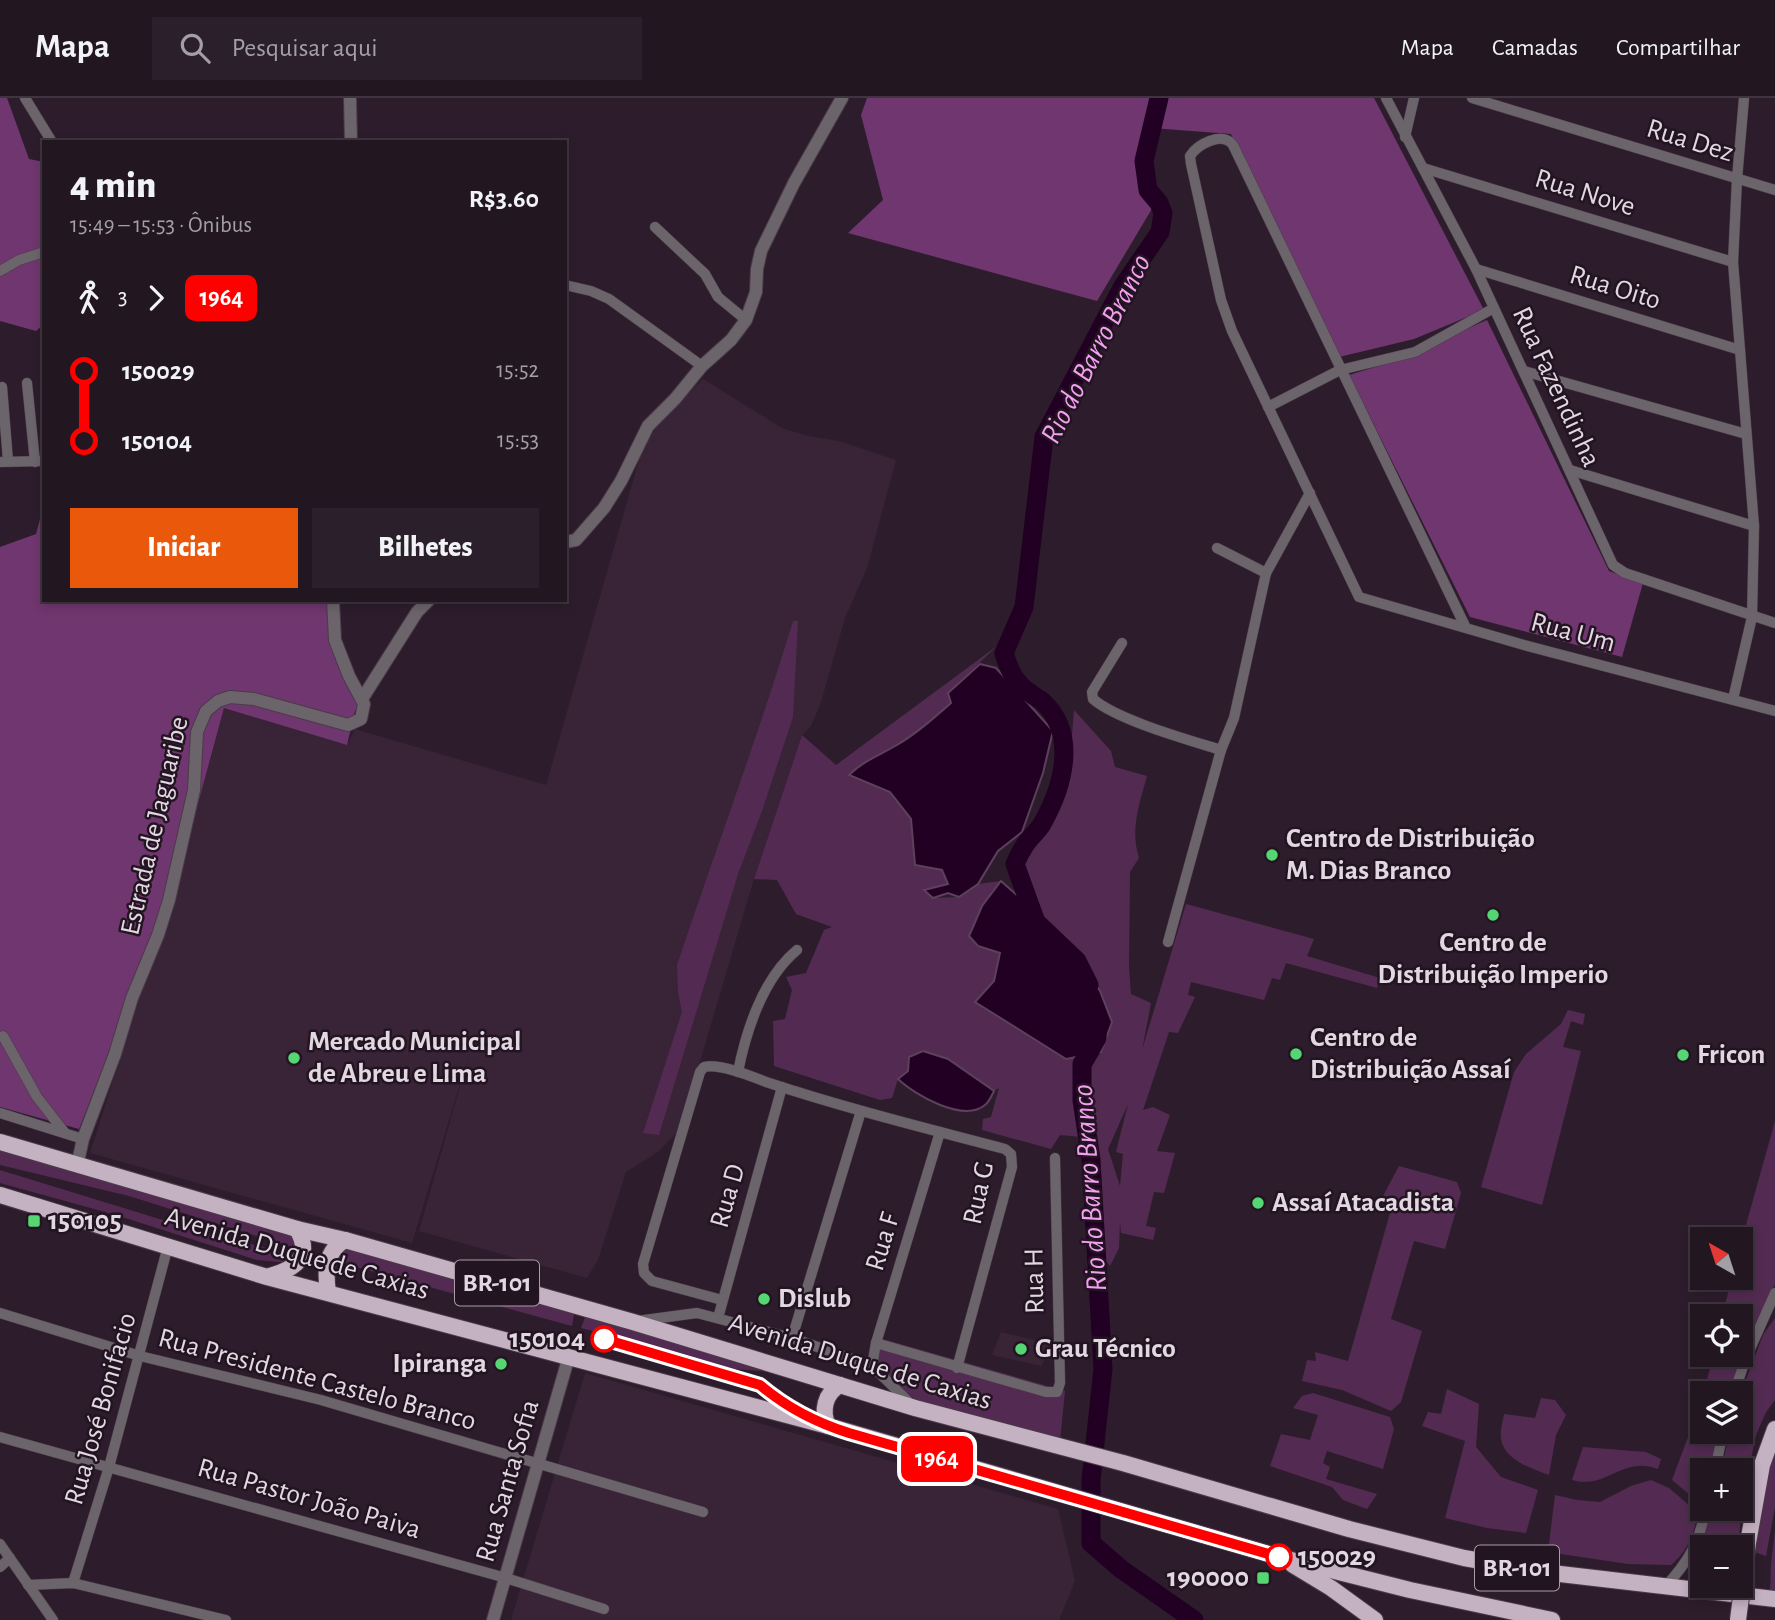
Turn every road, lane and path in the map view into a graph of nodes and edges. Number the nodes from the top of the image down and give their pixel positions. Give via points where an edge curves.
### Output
1 (25, 98) edge
2 (350, 98) edge
3 (842, 98) edge
4 (1386, 98) edge
5 (1414, 98) edge
6 (1472, 98) edge
7 (1744, 98) edge
8 (1405, 138) junction
9 (51, 140) edge
10 (351, 140) edge
11 (1423, 168) junction
12 (1737, 179) junction
13 (1775, 190) edge
14 (655, 227) dead end
15 (42, 253) edge
16 (1733, 262) junction
17 (1476, 269) junction
18 (0, 271) edge
19 (567, 285) edge
20 (1494, 308) junction
21 (746, 320) junction
22 (1740, 350) junction
23 (702, 366) junction
24 (1340, 370) junction
25 (1524, 372) junction
26 (27, 383) dead end
27 (2, 387) dead end
28 (1268, 407) junction
29 (1746, 434) junction
30 (39, 461) edge
31 (4, 462) edge
32 (1570, 470) junction
33 (1310, 494) junction
34 (1754, 526) junction
35 (567, 542) edge
36 (1217, 548) dead end
37 (1266, 573) junction
38 (333, 602) edge
39 (427, 602) edge
40 (1752, 617) junction
41 (1775, 622) edge
42 (1465, 626) junction
43 (1122, 643) dead end
44 (362, 699) junction
45 (1733, 699) junction
46 (1775, 711) edge
47 (1222, 750) junction
48 (1168, 943) dead end
49 (797, 950) dead end
50 (3, 1035) dead end
51 (738, 1072) junction
52 (782, 1087) junction
53 (861, 1111) junction
54 (0, 1113) edge
55 (940, 1132) junction
56 (65, 1133) junction
57 (83, 1139) junction
58 (0, 1142) edge
59 (1055, 1158) dead end
60 (77, 1166) junction
61 (0, 1195) edge
62 (297, 1229) junction
63 (345, 1240) junction
64 (168, 1245) junction
65 (267, 1277) junction
66 (328, 1292) junction
67 (1775, 1293) edge
68 (722, 1300) junction
69 (0, 1313) edge
70 (718, 1318) junction
71 (633, 1322) junction
72 (792, 1338) junction
73 (876, 1343) junction
74 (141, 1356) junction
75 (569, 1356) junction
76 (872, 1366) junction
77 (957, 1368) junction
78 (1739, 1381) edge
79 (840, 1385) junction
80 (915, 1408) junction
81 (828, 1426) junction
82 (1775, 1429) edge
83 (0, 1437) edge
84 (537, 1465) junction
85 (109, 1467) junction
86 (704, 1512) dead end
87 (1703, 1521) edge
88 (1701, 1532) junction
89 (1701, 1535) edge
90 (0, 1544) edge
91 (1279, 1557) junction
92 (10, 1558) junction
93 (0, 1567) edge
94 (506, 1578) junction
95 (73, 1583) junction
96 (29, 1585) junction
97 (1665, 1587) junction
98 (1690, 1588) edge
99 (1753, 1595) edge
100 (1775, 1599) edge
101 (604, 1609) dead end
102 (53, 1620) edge
103 (226, 1620) edge
104 (493, 1620) edge
105 (1375, 1620) edge
106 (1552, 1620) edge
107 (1738, 1620) edge

1 - 9 street
2 - 10 street
3 - 21 street via 761,251 756,292
4 - 8 street, Rua Fazendinha
5 - 8 street
6 - 12 street, Rua Dez
7 - 12 street
8 - 11 street, Rua Fazendinha
11 - 16 street, Rua Nove
11 - 17 street, Rua Fazendinha
12 - 13 street, Rua Dez
12 - 16 street
14 - 21 street via 705,274 718,297
15 - 18 street
16 - 22 street
17 - 20 street, Rua Fazendinha
17 - 22 street, Rua Oito
19 - 23 street via 610,299
20 - 24 street via 1415,352
20 - 25 street, Rua Fazendinha
21 - 23 street
22 - 29 street
23 - 35 street via 648,426 604,508 576,540
24 - 28 street
24 - 28 street via 1233,145 1221,138 1204,143 1190,156 1221,300
24 - 42 street
25 - 29 street
25 - 32 street, Rua Fazendinha
26 - 30 street
27 - 31 street
28 - 33 street
29 - 34 street
30 - 31 street
32 - 34 street
32 - 40 street, Rua Fazendinha via 1613,565
33 - 37 street
33 - 42 street, Rua Um via 1359,597
34 - 40 street
36 - 37 street
37 - 47 street via 1234,718
38 - 44 street via 335,640
39 - 44 street, Estrada de Jaguaribe
40 - 41 street, Rua Fazendinha
40 - 45 street
42 - 45 street, Rua Um
43 - 47 street via 1096,684 1093,699 1135,720
44 - 57 street, Estrada de Jaguaribe via 361,719 348,725 254,699 230,697 206,711 197,732 194,790 169,900
45 - 46 street, Rua Um
47 - 48 street
49 - 51 street via 767,990
50 - 56 street via 37,1097
51 - 52 street, Rua G
51 - 68 street, Rua G via 709,1065 701,1072 643,1264 652,1281
52 - 53 street, Rua G
52 - 68 street, Rua D
53 - 55 street, Rua G
53 - 72 street
54 - 56 street
55 - 73 street, Rua F
55 - 77 street, Rua G via 1005,1149 1013,1161
56 - 57 street
57 - 60 street, Estrada de Jaguaribe
58 - 60 highway, Avenida Duque de Caxias / BR-101
59 - 77 street, Rua H via 1057,1392
60 - 62 highway, Avenida Duque de Caxias / BR-101
61 - 64 highway, Avenida Duque de Caxias / BR-101
62 - 63 highway, Avenida Duque de Caxias / BR-101
62 - 65 highway via 303,1244 298,1264
63 - 66 highway via 334,1247 328,1262
63 - 71 highway, Avenida Duque de Caxias / BR-101
64 - 65 highway, Avenida Duque de Caxias / BR-101
64 - 74 street, Rua José Bonifacio
65 - 66 highway, Avenida Duque de Caxias / BR-101
66 - 75 highway, Avenida Duque de Caxias / BR-101
67 - 78 street
68 - 70 street, Rua D
69 - 74 street, Rua Presidente Castelo Branco
70 - 71 street, BR-101 via 697,1313
70 - 72 street, BR-101
71 - 79 highway, Avenida Duque de Caxias / BR-101
72 - 76 street, BR-101
73 - 76 street, Rua F
73 - 77 street
74 - 84 street, Rua Presidente Castelo Branco via 321,1400
74 - 85 street, Rua José Bonifacio
75 - 81 highway, Avenida Duque de Caxias / BR-101
75 - 84 street, Rua Santa Sofia
76 - 80 street, BR-101
79 - 80 highway, Avenida Duque de Caxias / BR-101
79 - 81 highway via 825,1404
80 - 97 highway, Avenida Duque de Caxias / BR-101 via 1464,1558
81 - 91 highway, Avenida Duque de Caxias / BR-101
82 - 107 highway, bridge via 1762,1465
83 - 85 street, Rua Pastor João Paiva
84 - 86 street, Rua Presidente Castelo Branco
84 - 94 street, Rua Santa Sofia
85 - 94 street, Rua Pastor João Paiva
85 - 95 street, Rua José Bonifacio
87 - 88 street
88 - 89 street
88 - 97 street via 1691,1555
90 - 92 street
91 - 105 highway, BR-101
91 - 106 highway
92 - 93 street
92 - 96 street
94 - 101 street, Rua Pastor João Paiva
94 - 104 street, Rua Santa Sofia
95 - 96 street
95 - 103 street
96 - 102 street
97 - 98 highway, BR-101
99 - 100 highway, BR-101

